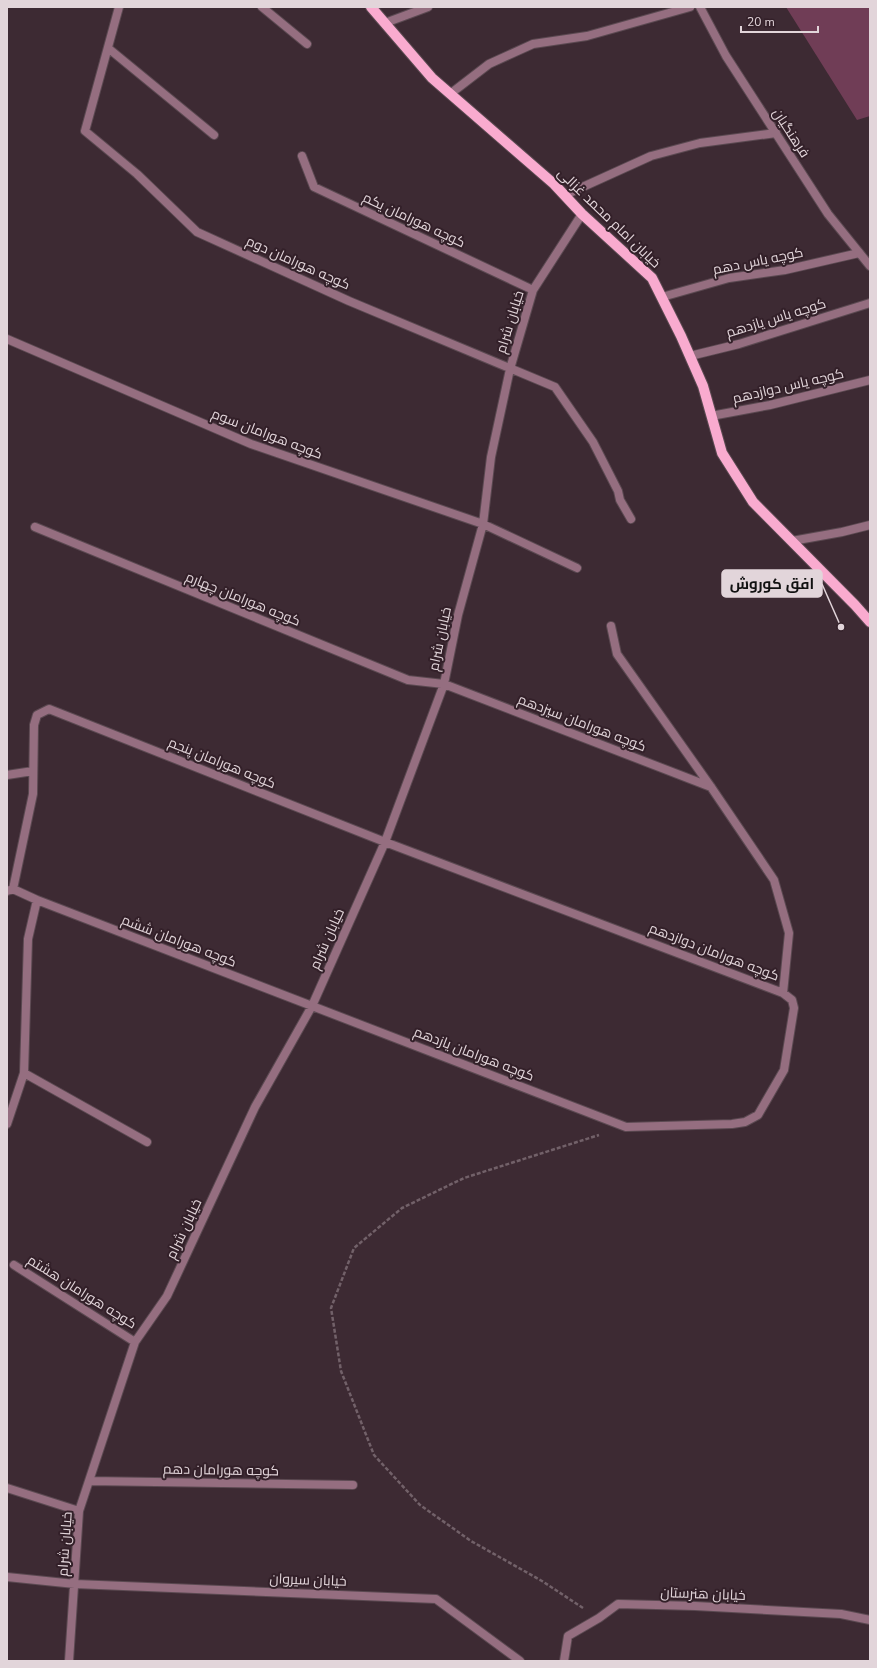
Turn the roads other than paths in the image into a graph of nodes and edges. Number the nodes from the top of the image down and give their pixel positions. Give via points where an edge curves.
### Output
1 (120, 7) edge
2 (262, 7) edge
3 (371, 7) edge
4 (428, 7) edge
5 (690, 7) edge
6 (700, 7) edge
7 (385, 24) junction
8 (307, 44) dead end
9 (108, 48) junction
10 (450, 94) junction
11 (776, 134) junction
12 (214, 135) dead end
13 (302, 156) dead end
14 (565, 195) junction
15 (582, 214) junction
16 (859, 253) junction
17 (870, 266) edge
18 (533, 290) junction
19 (662, 297) junction
20 (870, 303) edge
21 (7, 339) edge
22 (690, 356) junction
23 (510, 369) junction
24 (870, 380) edge
25 (711, 416) junction
26 (631, 519) dead end
27 (483, 524) junction
28 (870, 525) edge
29 (35, 528) dead end
30 (792, 541) junction
31 (577, 568) dead end
32 (870, 622) edge
33 (611, 626) dead end
34 (444, 684) junction
35 (33, 771) junction
36 (7, 775) edge
37 (711, 787) junction
38 (385, 842) junction
39 (10, 890) edge
40 (37, 900) junction
41 (783, 992) junction
42 (312, 1006) junction
43 (24, 1073) junction
44 (7, 1124) edge
45 (626, 1127) joint
46 (147, 1142) dead end
47 (14, 1265) dead end
48 (135, 1342) junction
49 (89, 1481) junction
50 (353, 1485) dead end
51 (7, 1488) edge
52 (79, 1512) junction
53 (7, 1577) edge
54 (75, 1584) junction
55 (870, 1620) edge
56 (69, 1661) edge
57 (520, 1661) edge
58 (564, 1661) edge

1 - 9 street
2 - 8 street
3 - 7 main road, خیابان امام محمد غزالی
4 - 7 street
5 - 10 street via 587,36 533,44 488,64
6 - 11 street, فرهنگیان via 726,56
7 - 10 main road, خیابان امام محمد غزالی via 432,78
9 - 12 street
9 - 23 street, کوچه هورامان دوم via 85,131 137,174 197,232
10 - 14 main road, خیابان امام محمد غزالی
11 - 14 street via 700,143 651,156
11 - 16 street, فرهنگیان via 828,214
13 - 18 street, کوچه هورامان یکم via 314,187
14 - 15 main road, خیابان امام محمد غزالی
15 - 18 street, خیابان شرام
15 - 19 main road, خیابان امام محمد غزالی via 652,278
16 - 17 street, فرهنگیان
16 - 19 street, کوچه یاس دهم via 785,270 729,278
18 - 23 street, خیابان شرام
19 - 22 main road, خیابان امام محمد غزالی
20 - 22 street, کوچه یاس یازدهم via 739,344
21 - 27 street, کوچه هورامان سوم via 251,444
22 - 25 main road, خیابان امام محمد غزالی via 703,386
23 - 26 street, کوچه هورامان دوم via 555,387 593,442
23 - 27 street, خیابان شرام via 490,457
24 - 25 street, کوچه یاس دوازدهم via 770,405
25 - 30 main road, خیابان امام محمد غزالی via 722,453 753,502
27 - 31 street, کوچه هورامان سوم
27 - 34 street, خیابان شرام via 458,615
28 - 30 street
29 - 34 street, کوچه هورامان چهارم via 408,680
30 - 32 main road, خیابان امام محمد غزالی
33 - 37 street via 618,654
34 - 37 street, کوچه هورامان سيزدهم
34 - 38 street, خیابان شرام
35 - 36 street
35 - 38 street, کوچه هورامان پنجم via 34,725 37,715 49,709
35 - 39 street via 33,794
37 - 41 street via 774,880 789,933
38 - 41 street, کوچه هورامان دوازدهم
38 - 42 street, خیابان شرام
39 - 40 street, کوچه هورامان ششم
40 - 42 street, کوچه هورامان ششم
40 - 43 street via 28,939
41 - 45 street, کوچه هورامان دوازدهم via 792,1000 794,1008 784,1070 758,1115 745,1122 732,1124
42 - 45 street, کوچه هورامان يازدهم
42 - 48 street, خیابان شرام via 254,1107 167,1296
43 - 44 street
43 - 46 street
47 - 48 street, کوچه هورامان هشتم
48 - 49 street, خیابان شرام
49 - 50 street, کوچه هورامان دهم
49 - 52 street, خیابان شرام
51 - 52 street
52 - 54 street, خیابان شرام
53 - 54 street, خیابان سیروان
54 - 56 street, خیابان شرام
54 - 57 street, خیابان سیروان via 436,1599
55 - 58 street, خیابان هنرستان via 841,1614 618,1604 568,1636

